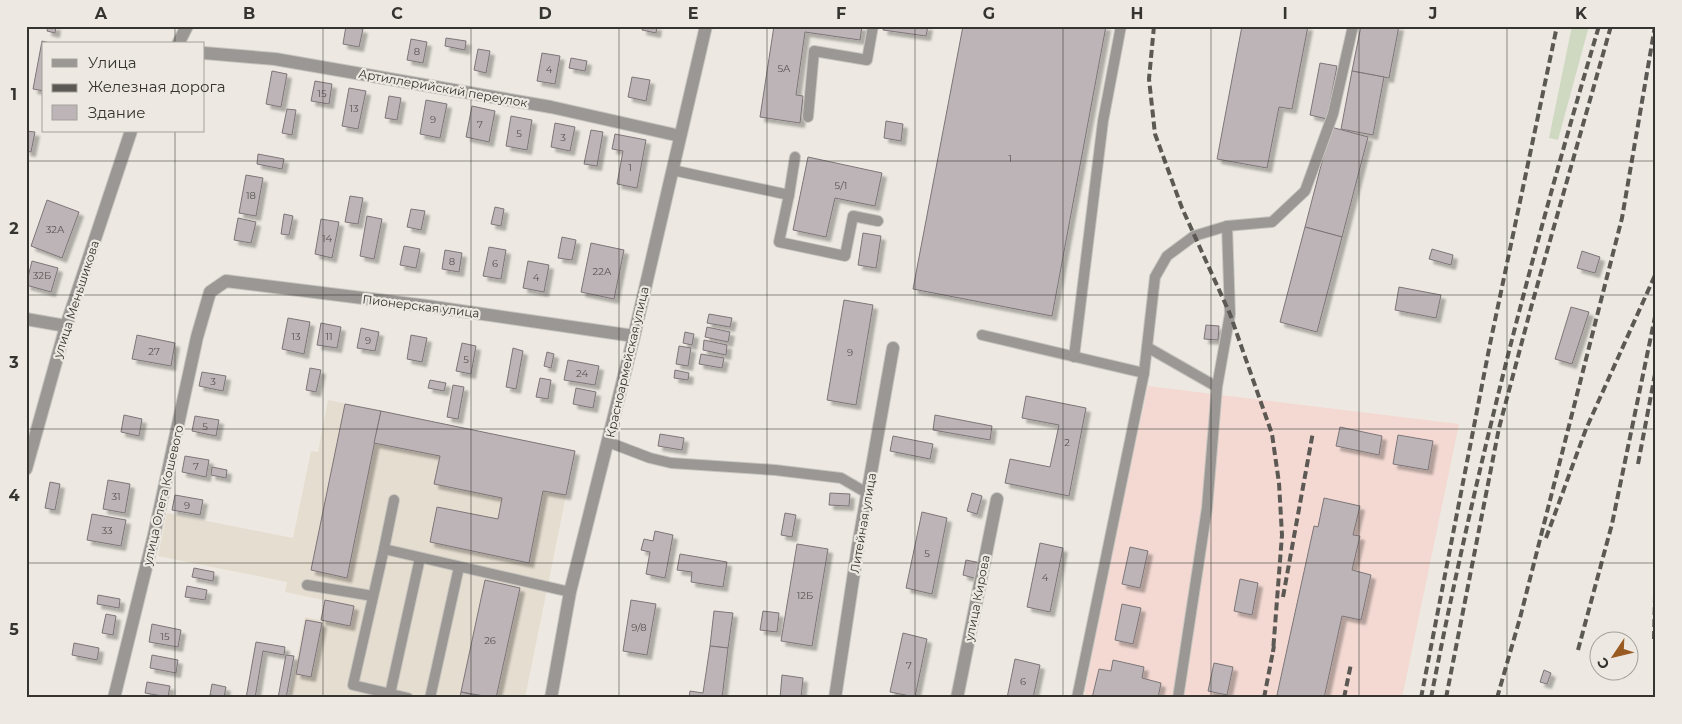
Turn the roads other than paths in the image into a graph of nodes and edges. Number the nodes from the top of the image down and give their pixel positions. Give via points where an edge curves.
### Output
1 (187, 26) edge
2 (706, 26) edge
3 (872, 26) edge
4 (1121, 26) edge
5 (1353, 26) edge
6 (179, 42) edge
7 (205, 53) edge
8 (808, 117) dead end
9 (131, 132) edge
10 (680, 136) junction
11 (795, 157) dead end
12 (672, 170) junction
13 (789, 194) junction
14 (878, 221) dead end
15 (1227, 226) junction
16 (210, 292) joint
17 (26, 319) edge
18 (66, 326) junction
19 (982, 335) dead end
20 (634, 336) junction
21 (893, 348) dead end
22 (1147, 348) junction
23 (1074, 356) junction
24 (1144, 373) junction
25 (1217, 387) junction
26 (608, 442) junction
27 (26, 469) edge
28 (867, 493) junction
29 (997, 498) dead end
30 (394, 500) dead end
31 (384, 549) junction
32 (420, 558) junction
33 (460, 567) junction
34 (307, 586) dead end
35 (570, 592) junction
36 (373, 596) junction
37 (390, 694) junction
38 (114, 698) edge
39 (408, 698) edge
40 (430, 698) edge
41 (551, 698) edge
42 (835, 698) edge
43 (957, 698) edge
44 (1076, 698) edge
45 (1178, 698) edge

1 - 6 street
2 - 10 street, Красноармейская улица
3 - 8 lane via 867,60 814,51
4 - 23 lane via 1103,121
5 - 15 lane via 1333,114 1305,191 1272,222
7 - 10 street, Артиллерийский переулок via 275,59 551,107
9 - 18 street, улица Меньшикова
10 - 12 street, Красноармейская улица
11 - 13 lane
12 - 13 lane
12 - 20 street, Красноармейская улица
13 - 14 lane via 779,242 845,256 853,216
15 - 22 lane via 1194,236 1167,256 1155,277
15 - 25 lane via 1230,314
16 - 20 street, Пионерская улица via 226,281
16 - 38 street, улица Олега Кошевого
17 - 18 street
18 - 27 street, улица Меньшикова
19 - 23 lane
20 - 26 street, Красноармейская улица
21 - 28 street, Литейная улица
22 - 24 lane
22 - 25 lane
23 - 24 lane
24 - 44 lane
25 - 45 lane via 1206,508
26 - 28 lane via 672,463 841,478
26 - 35 street, Красноармейская улица
28 - 42 street, Литейная улица
29 - 43 street, улица Кирова
30 - 31 lane
31 - 32 lane
31 - 36 lane
32 - 33 lane
32 - 37 lane
33 - 35 lane
33 - 40 lane
34 - 36 lane
35 - 41 street, Красноармейская улица
36 - 37 lane via 353,685
37 - 39 lane

